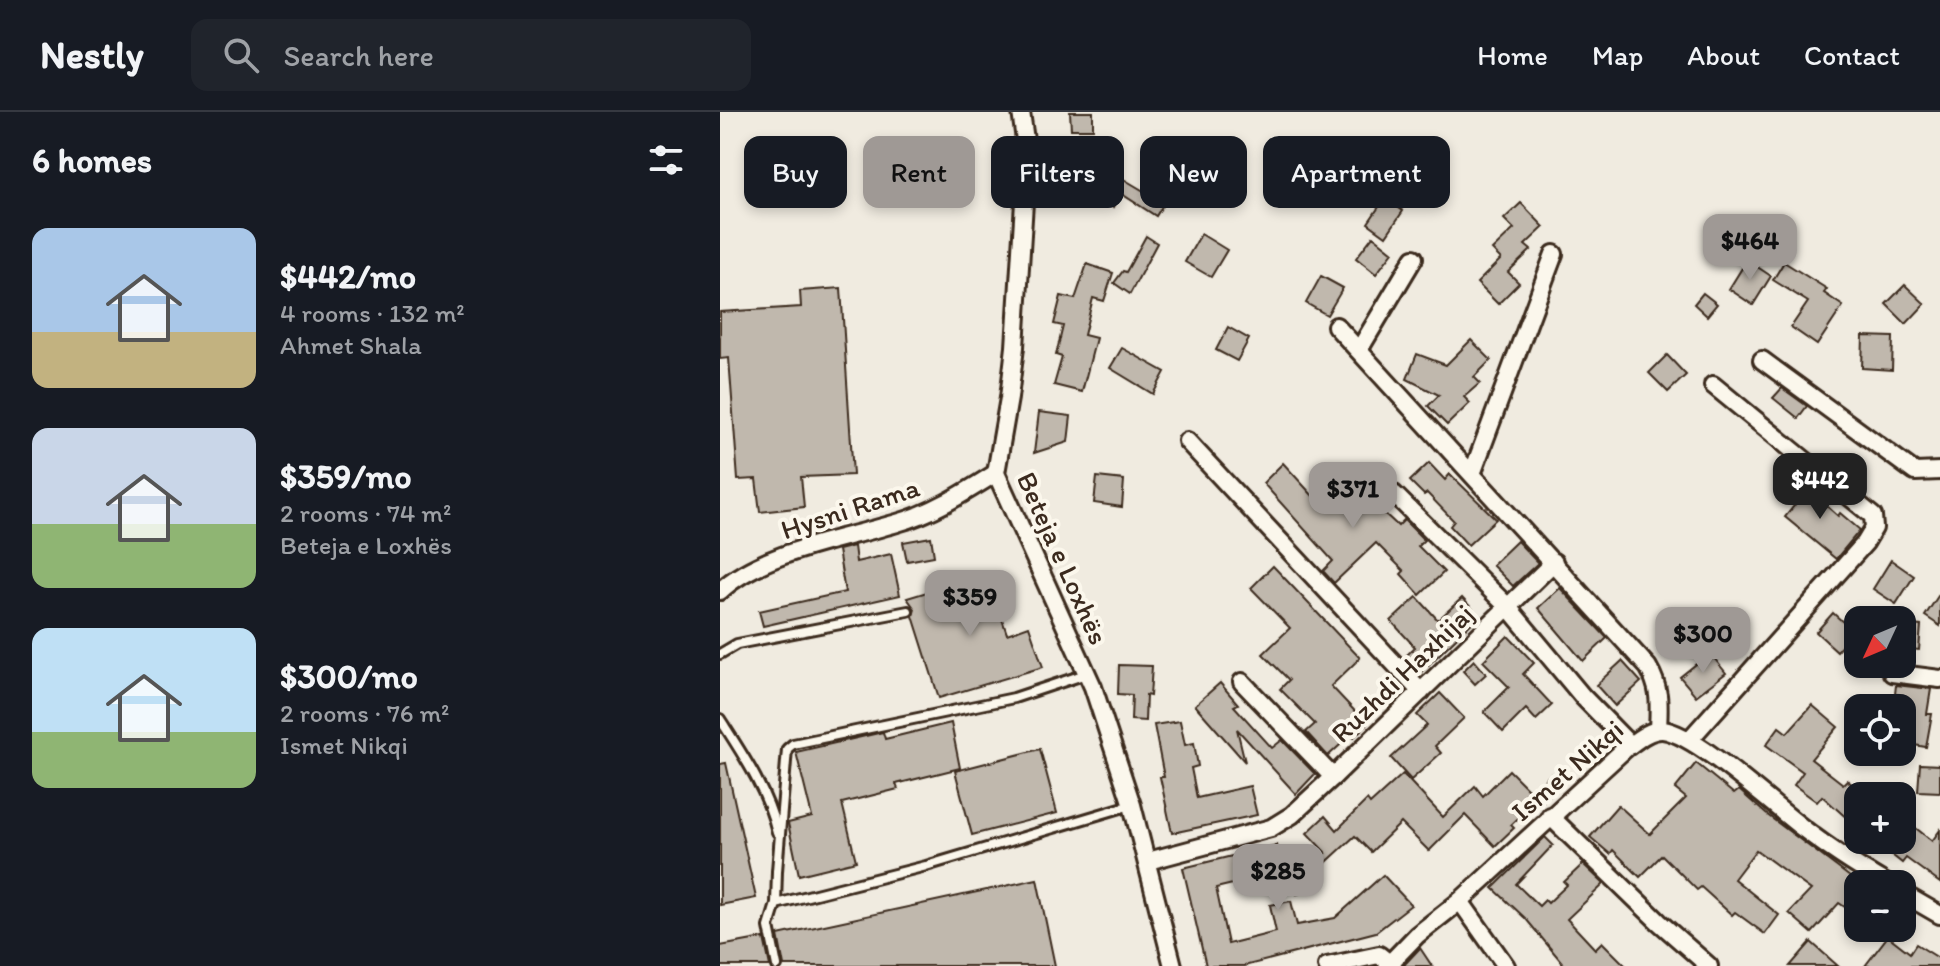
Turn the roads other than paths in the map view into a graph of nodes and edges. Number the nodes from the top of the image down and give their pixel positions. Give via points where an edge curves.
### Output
1 (1021, 112) edge
2 (1554, 254) dead end
3 (1414, 258) dead end
4 (1336, 326) dead end
5 (1359, 350) junction
6 (1762, 360) dead end
7 (1713, 385) dead end
8 (1187, 441) dead end
9 (1940, 471) edge
10 (996, 473) junction
11 (1472, 474) junction
12 (1394, 494) dead end
13 (1554, 562) junction
14 (720, 591) edge
15 (1508, 607) junction
16 (908, 611) dead end
17 (720, 654) edge
18 (1086, 674) junction
19 (1916, 676) edge
20 (1940, 679) edge
21 (1242, 682) dead end
22 (1421, 692) junction
23 (720, 719) edge
24 (1658, 730) junction
25 (1690, 739) junction
26 (1630, 745) junction
27 (1333, 777) junction
28 (1132, 805) junction
29 (1550, 816) junction
30 (779, 841) junction
31 (1148, 861) junction
32 (1865, 870) edge
33 (1460, 901) junction
34 (1916, 901) edge
35 (776, 904) junction
36 (1940, 915) edge
37 (1392, 964) edge
38 (777, 966) edge
39 (1173, 966) edge
40 (1327, 966) edge
41 (1506, 966) edge
42 (1709, 966) edge

1 - 10 street, Beteja e Loxhës via 1027,154 1016,333
2 - 11 street
3 - 5 street
4 - 5 street
5 - 11 street
6 - 9 street via 1915,472
7 - 25 street via 1873,516 1874,528
8 - 22 street
10 - 14 street, Hysni Rama via 948,503 900,523 799,551 754,569
10 - 18 street, Beteja e Loxhës
11 - 13 street
12 - 15 street, Ruzhdi Haxhijaj
13 - 15 street
13 - 24 street via 1648,667 1660,697
15 - 22 street, Ruzhdi Haxhijaj
15 - 26 street, Ruzhdi Haxhijaj
16 - 17 lane via 737,644
18 - 28 street, Beteja e Loxhës
18 - 30 lane via 1014,698 793,744 787,749
19 - 20 street
21 - 27 street, Ruzhdi Haxhijaj
22 - 27 street, Ruzhdi Haxhijaj
23 - 30 lane via 759,783
24 - 25 street, Ismet Nikqi
24 - 26 street, Ismet Nikqi
25 - 32 street, Ismet Nikqi via 1822,843
26 - 29 street, Ismet Nikqi
27 - 31 street, Ruzhdi Haxhijaj via 1271,828
28 - 31 street, Beteja e Loxhës
28 - 35 lane
29 - 33 street, Ismet Nikqi
29 - 42 street
30 - 35 lane
31 - 39 street, Beteja e Loxhës
33 - 37 street, Ismet Nikqi via 1417,935
33 - 41 street
34 - 36 street
35 - 38 lane via 769,927
37 - 40 street, Ismet Nikqi via 1379,955

